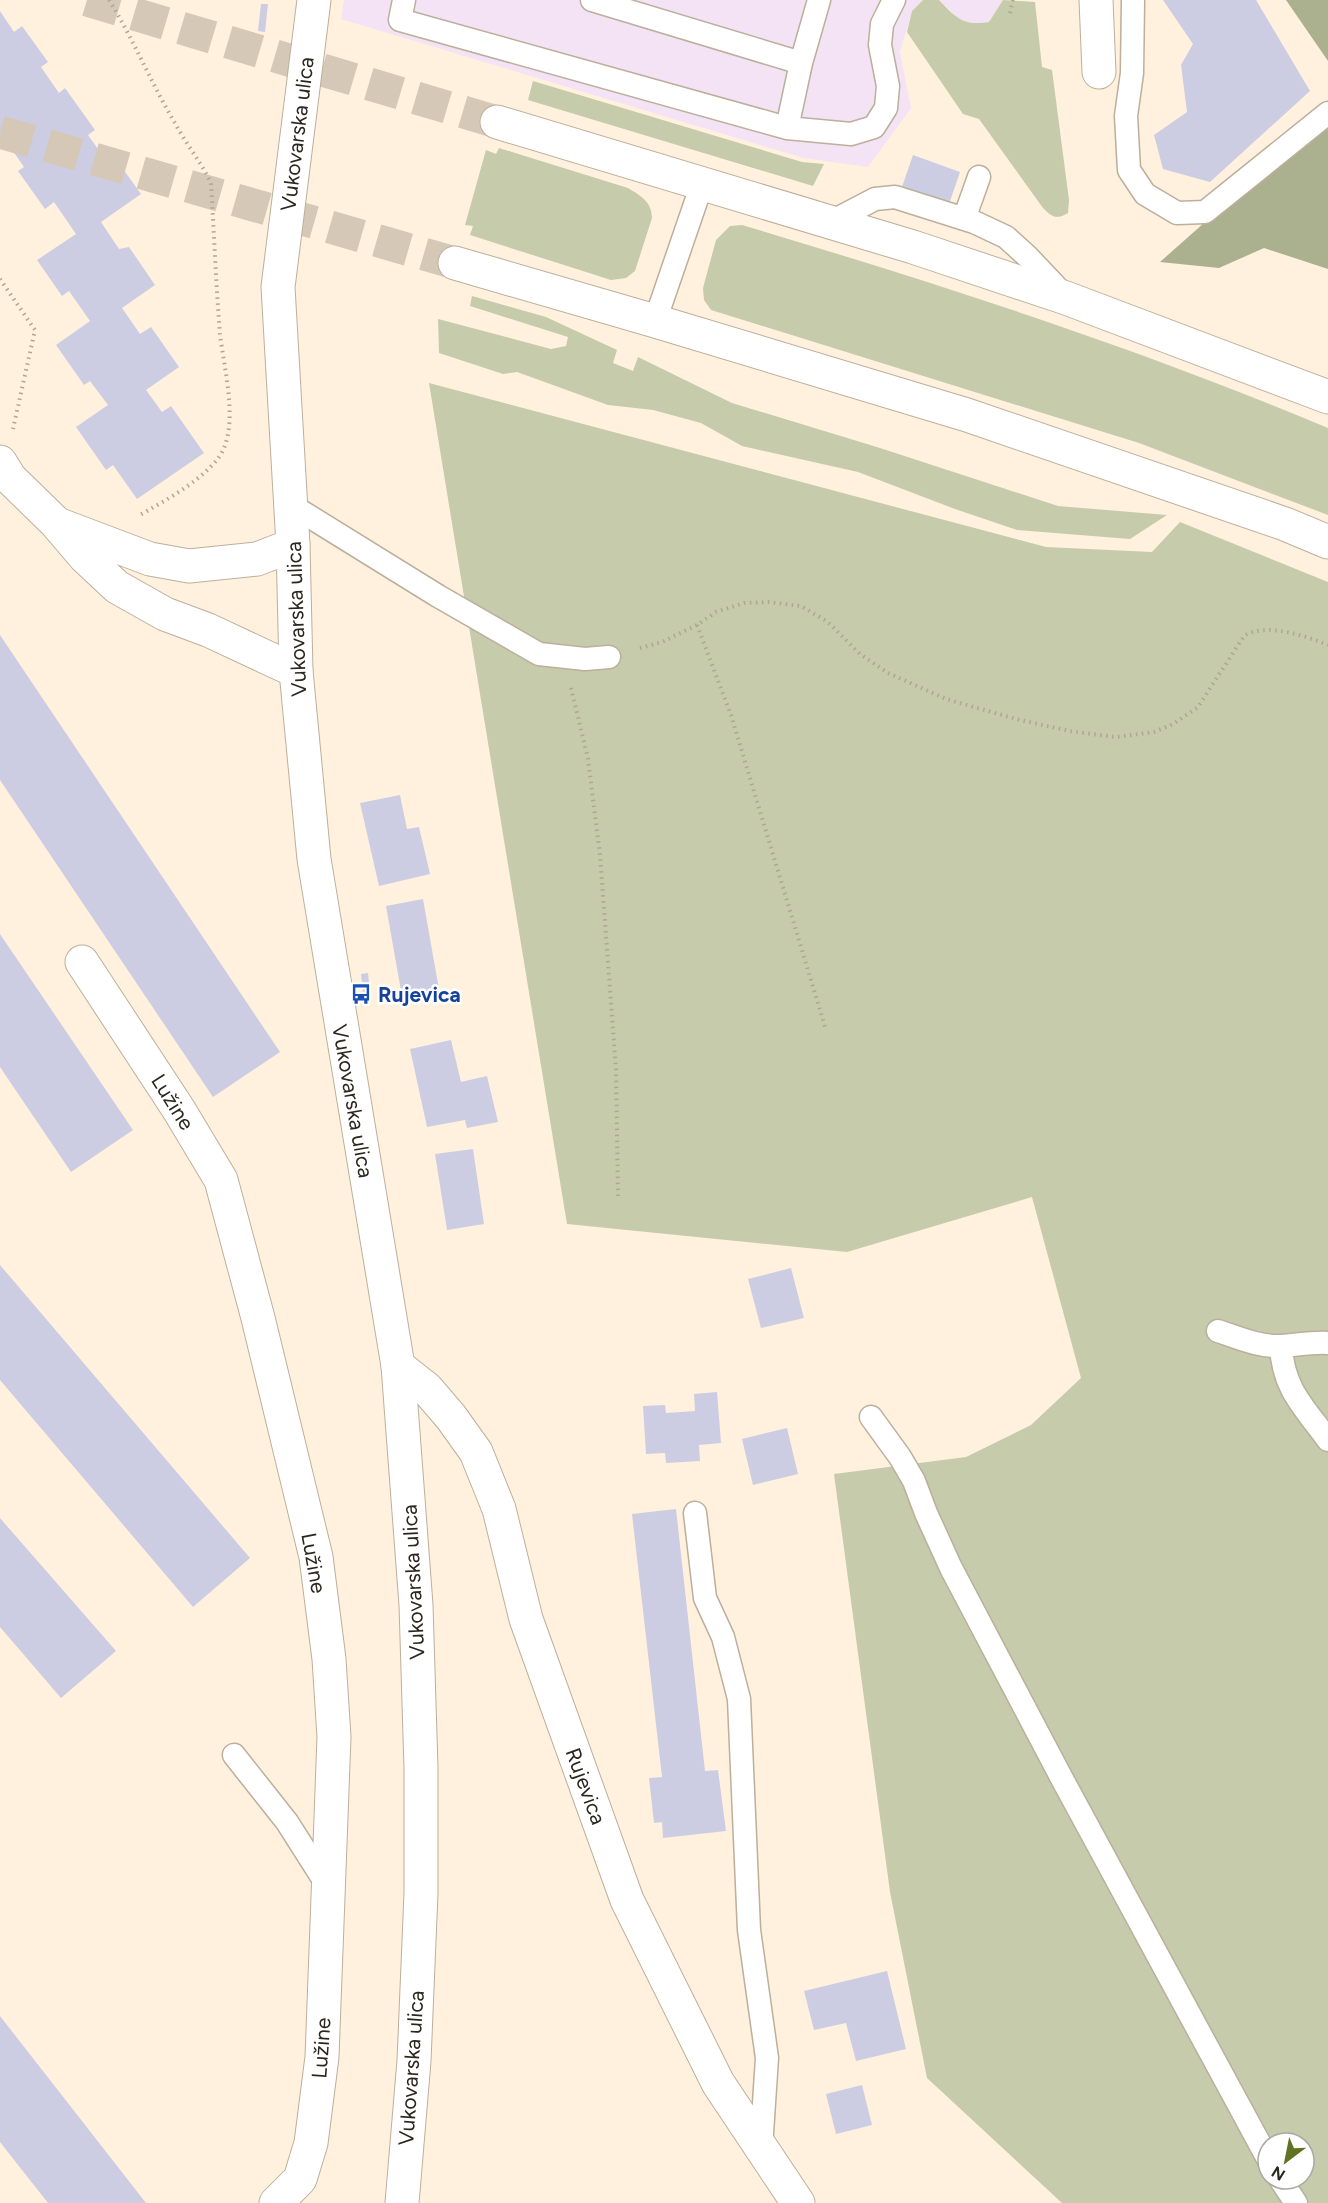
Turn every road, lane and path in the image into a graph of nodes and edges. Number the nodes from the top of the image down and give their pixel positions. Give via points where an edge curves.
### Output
1 (109, 0) edge
2 (314, 0) edge
3 (404, 0) edge
4 (592, 0) edge
5 (819, 0) edge
6 (894, 0) edge
7 (1013, 0) edge
8 (1096, 0) edge
9 (1133, 0) edge
10 (1010, 13) dead end
11 (801, 63) junction
12 (1099, 72) dead end
13 (1328, 113) edge
14 (496, 122) tunnel mouth
15 (787, 128) junction
16 (979, 177) dead end
17 (702, 184) junction
18 (964, 219) junction
19 (831, 222) junction
20 (454, 263) tunnel mouth
21 (0, 279) edge
22 (1066, 298) junction
23 (655, 321) junction
24 (1328, 397) edge
25 (6, 447) edge
26 (291, 505) junction
27 (135, 518) dead end
28 (56, 523) junction
29 (1328, 542) edge
30 (293, 545) junction
31 (697, 625) junction
32 (1328, 645) edge
33 (564, 657) junction
34 (609, 657) joint
35 (296, 670) junction
36 (82, 962) dead end
37 (826, 1030) dead end
38 (618, 1196) dead end
39 (1218, 1331) dead end
40 (1328, 1343) edge
41 (1281, 1346) junction
42 (398, 1366) junction
43 (871, 1417) dead end
44 (1328, 1440) edge
45 (695, 1513) dead end
46 (234, 1755) dead end
47 (329, 1888) junction
48 (1256, 2137) edge
49 (761, 2148) junction
50 (276, 2203) edge
51 (402, 2203) edge
52 (798, 2203) edge

1 - 27 path via 175,124 212,183 220,333 230,421 224,450 201,477
2 - 26 main road, Vukovarska ulica via 278,287
3 - 15 lane via 400,20
4 - 11 lane
5 - 11 lane
6 - 15 lane via 882,24 880,45 888,86 886,108 874,127 851,134
7 - 10 path
8 - 12 main road
9 - 13 lane via 1132,73 1126,116 1129,170 1145,194 1177,213 1205,212
11 - 15 lane
14 - 17 main road
16 - 18 lane
17 - 19 main road
17 - 23 lane
18 - 19 lane via 895,197 875,199
18 - 22 lane via 1005,237
19 - 22 main road
20 - 23 main road
21 - 25 path via 35,330
22 - 24 main road
23 - 29 main road via 967,416 1263,516
25 - 28 main road via 10,478
26 - 30 main road, Vukovarska ulica
26 - 33 lane via 539,654
28 - 30 main road via 150,559 189,566 257,559
28 - 35 main road via 117,587 165,614
30 - 35 main road, Vukovarska ulica
31 - 32 path via 716,612 744,603 801,606 828,622 860,654 888,673 946,699 1069,731 1116,736 1154,732 1198,707 1245,636 1254,630 1273,629
31 - 34 path via 662,642
31 - 37 path via 731,715
33 - 34 lane
33 - 38 path via 588,759 600,855 616,1070
35 - 42 main road, Vukovarska ulica via 314,859
36 - 47 main road, Lužine via 221,1180 258,1318 316,1557 334,1737
39 - 41 lane via 1254,1343
40 - 41 lane
41 - 44 lane via 1282,1367 1289,1387
42 - 49 main road, Rujevica via 428,1389 476,1452 500,1509 526,1619 627,1900 718,2083
42 - 51 main road, Vukovarska ulica via 416,1605 421,1802 415,2037
43 - 48 lane via 914,1481 951,1568
45 - 49 lane via 705,1598 723,1637 739,1699 749,1930 767,2058
46 - 47 lane via 287,1822
47 - 50 main road, Lužine via 322,2057 311,2142 300,2179
49 - 52 main road, Rujevica

